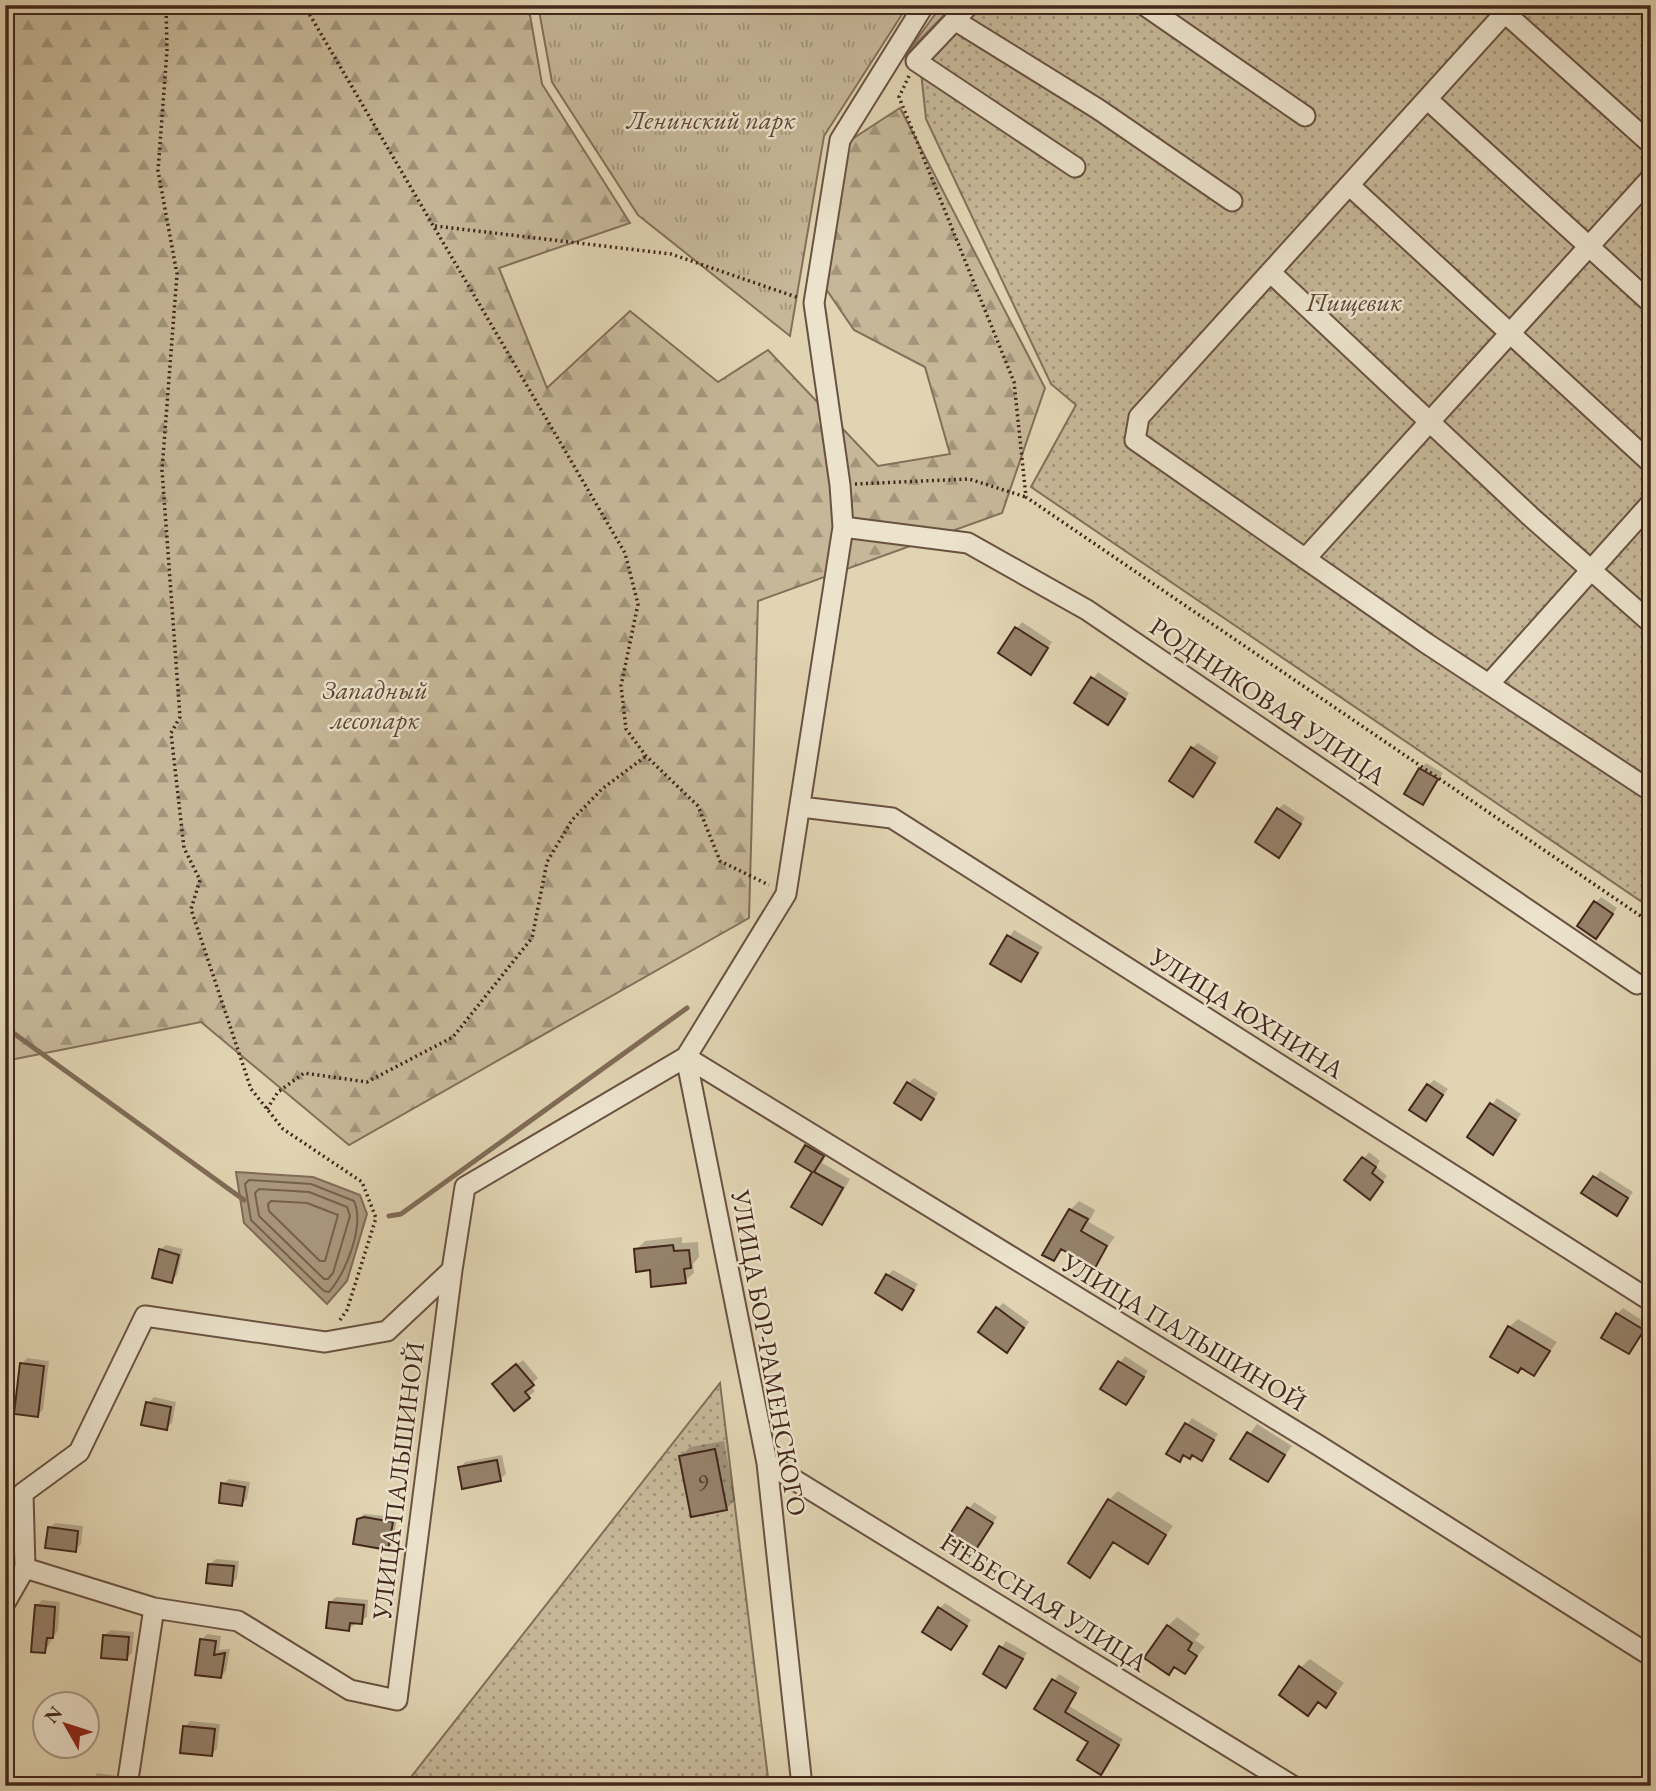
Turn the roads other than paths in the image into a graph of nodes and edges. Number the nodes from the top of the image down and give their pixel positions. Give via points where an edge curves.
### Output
1 (924, 5) edge
2 (969, 5) edge
3 (1144, 5) edge
4 (1508, 9) edge
5 (956, 21) junction
6 (1427, 99) junction
7 (1305, 116) dead end
8 (1651, 144) edge
9 (1075, 167) dead end
10 (1651, 178) edge
11 (1349, 186) junction
12 (1232, 201) dead end
13 (1587, 248) junction
14 (1270, 272) junction
15 (1651, 303) edge
16 (1510, 333) junction
17 (1429, 422) junction
18 (1651, 463) edge
19 (1651, 503) edge
20 (843, 527) junction
21 (1305, 559) junction
22 (1591, 569) junction
23 (1651, 623) edge
24 (1489, 684) junction
25 (1651, 791) edge
26 (801, 807) junction
27 (1637, 984) dead end
28 (686, 1058) junction
29 (452, 1270) junction
30 (1651, 1301) edge
31 (767, 1463) junction
32 (25, 1568) junction
33 (5, 1604) edge
34 (154, 1608) junction
35 (1651, 1656) edge
36 (127, 1786) edge
37 (802, 1786) edge
38 (1293, 1786) edge

1 - 20 street via 840,140 814,303
2 - 5 street
3 - 7 street
4 - 6 street
4 - 8 street
5 - 9 street via 916,61
5 - 12 street via 1098,109
6 - 11 street
6 - 13 street
10 - 13 street
11 - 14 street
11 - 16 street
13 - 15 street
13 - 16 street
14 - 17 street
14 - 21 street via 1139,417 1135,440
16 - 17 street
16 - 18 street
17 - 21 street
17 - 22 street
19 - 22 street
20 - 26 street
20 - 27 street, РОДНИКОВАЯ УЛИЦА via 968,543 1087,610
21 - 24 street
22 - 23 street
22 - 24 street
24 - 25 street
26 - 28 street via 786,894
26 - 30 street, УЛИЦА ЮХНИНА via 892,818
28 - 29 street, УЛИЦА ПАЛЬШИНОЙ via 465,1187
28 - 31 street, УЛИЦА БОР-РАМЕНСКОГО
28 - 35 street, УЛИЦА ПАЛЬШИНОЙ via 1318,1444
29 - 32 street via 387,1331 325,1342 145,1316 79,1452 23,1493
29 - 34 street, УЛИЦА ПАЛЬШИНОЙ via 397,1700 350,1690 238,1621
31 - 37 street, УЛИЦА БОР-РАМЕНСКОГО
31 - 38 street, НЕБЕСНАЯ УЛИЦА
32 - 33 street
32 - 34 street
34 - 36 street

